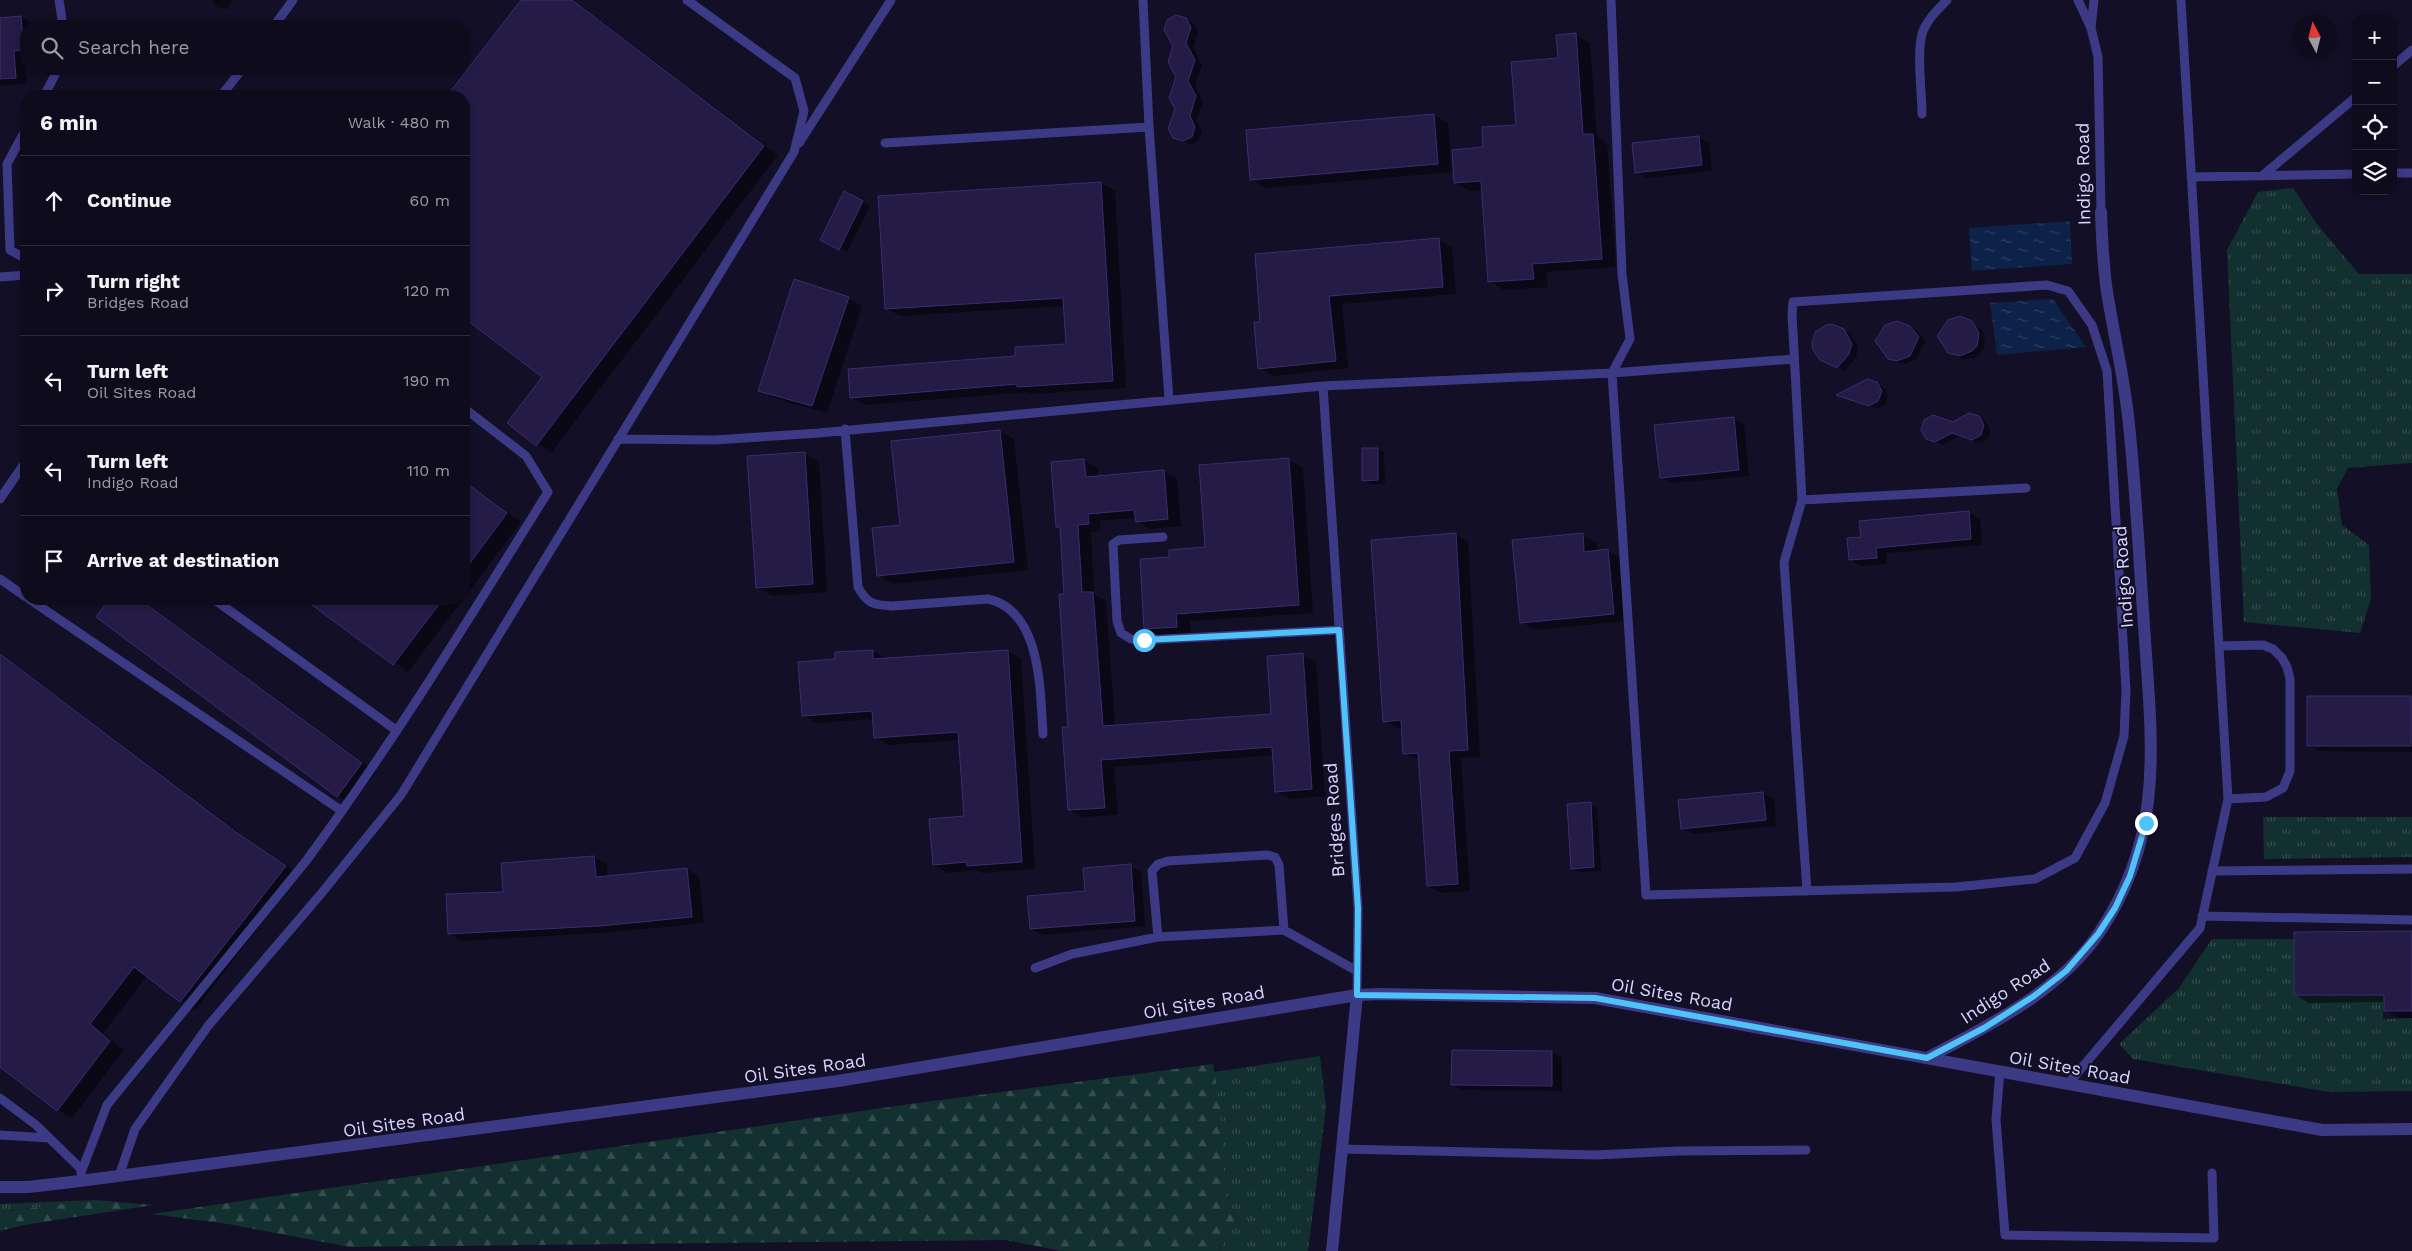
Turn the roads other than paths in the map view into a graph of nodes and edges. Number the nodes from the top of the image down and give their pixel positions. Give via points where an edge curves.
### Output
1 (59, 0) edge
2 (293, 0) edge
3 (687, 0) edge
4 (891, 0) edge
5 (1143, 0) edge
6 (1611, 0) edge
7 (1947, 0) edge
8 (2078, 0) edge
9 (2094, 0) edge
10 (2181, 0) edge
11 (62, 20) edge
12 (278, 20) edge
13 (2091, 28) junction
14 (2411, 52) edge
15 (2397, 63) edge
16 (55, 75) edge
17 (237, 75) edge
18 (47, 90) edge
19 (226, 90) edge
20 (2352, 101) edge
21 (1922, 114) dead end
22 (1149, 127) junction
23 (20, 140) edge
24 (885, 143) dead end
25 (794, 152) junction
26 (2412, 173) edge
27 (2352, 174) edge
28 (2397, 174) edge
29 (2262, 176) junction
30 (2191, 178) junction
31 (2101, 212) joint
32 (20, 256) edge
33 (20, 275) edge
34 (0, 277) edge
35 (1794, 359) junction
36 (1612, 373) junction
37 (1323, 386) junction
38 (1169, 399) junction
39 (470, 413) edge
40 (845, 430) junction
41 (618, 439) junction
42 (20, 471) edge
43 (2026, 488) dead end
44 (0, 499) edge
45 (1802, 500) junction
46 (1163, 537) dead end
47 (0, 579) edge
48 (20, 593) edge
49 (37, 605) edge
50 (222, 605) edge
51 (1339, 630) junction
52 (2219, 646) junction
53 (396, 730) junction
54 (1043, 734) dead end
55 (2228, 798) junction
56 (342, 811) junction
57 (2412, 869) edge
58 (2212, 871) junction
59 (1807, 891) junction
60 (2202, 916) junction
61 (2412, 920) edge
62 (1284, 930) junction
63 (1158, 937) junction
64 (1035, 968) dead end
65 (1357, 971) junction
66 (1357, 995) junction
67 (1927, 1058) junction
68 (2000, 1072) junction
69 (2068, 1084) junction
70 (0, 1098) edge
71 (2412, 1129) edge
72 (0, 1135) edge
73 (49, 1138) junction
74 (1342, 1148) junction
75 (1806, 1150) dead end
76 (2212, 1173) dead end
77 (81, 1175) junction
78 (119, 1176) junction
79 (0, 1187) edge
80 (1332, 1251) edge

1 - 11 lane
2 - 12 lane
3 - 25 lane via 795,78 804,111
4 - 25 lane
5 - 22 lane
6 - 36 lane via 1622,274 1630,339
7 - 21 lane via 1923,32 1920,47
8 - 13 lane, Indigo Road
9 - 13 lane
10 - 30 lane
13 - 31 lane, Indigo Road via 2098,57
14 - 15 lane
16 - 18 lane
17 - 19 lane
20 - 29 lane
22 - 24 lane
22 - 38 lane
23 - 32 lane via 7,164 10,250
25 - 41 lane
26 - 28 lane
27 - 29 lane
29 - 30 lane
30 - 52 lane
31 - 67 street, Indigo Road via 2108,296 2129,424 2136,507 2151,744 2146,823 2130,876 2115,908 2072,965 2026,1002
33 - 34 lane
35 - 36 lane
35 - 45 lane
35 - 59 lane via 1793,302 2047,285 2068,290 2092,325 2107,371 2126,690 2124,736 2105,803 2075,858 2035,879 1956,887
36 - 37 lane
36 - 59 lane via 1646,894
37 - 38 lane
37 - 51 lane, Bridges Road
38 - 40 lane
39 - 53 lane via 526,456 548,492 456,641
40 - 41 lane via 715,440
40 - 54 lane via 858,587 865,599 877,605 892,606 988,599 1001,602 1011,610 1036,652
41 - 78 lane via 400,795 208,1026 135,1129
42 - 44 lane
43 - 45 lane
45 - 59 lane via 1784,562
46 - 51 lane via 1119,540 1113,544 1117,621 1121,633 1131,639
47 - 48 lane
49 - 56 lane
50 - 53 lane
51 - 65 lane, Bridges Road via 1358,908
52 - 55 lane
52 - 55 lane via 2263,645 2274,649 2282,658 2290,679 2290,771 2283,788 2266,797
53 - 56 lane
55 - 58 lane
56 - 77 lane via 306,861 107,1105
57 - 58 lane
58 - 60 lane
60 - 61 lane
60 - 69 lane via 2200,928
62 - 63 lane
62 - 63 lane via 1279,865 1275,857 1247,856 1158,864 1152,871
62 - 65 lane
63 - 64 lane via 1072,954
65 - 66 lane, Bridges Road
66 - 67 street, Oil Sites Road via 1595,998
66 - 74 street, Bridges Road
66 - 78 street, Oil Sites Road via 838,1082
67 - 68 street, Oil Sites Road
68 - 69 street, Oil Sites Road
68 - 76 lane via 1996,1119 2004,1235 2214,1238
69 - 71 street, Oil Sites Road via 2322,1130
70 - 73 lane
72 - 73 lane
73 - 77 lane
74 - 75 lane via 1596,1156 1678,1151
74 - 80 street, Bridges Road
77 - 78 street, Oil Sites Road
77 - 79 street, Oil Sites Road via 28,1187

